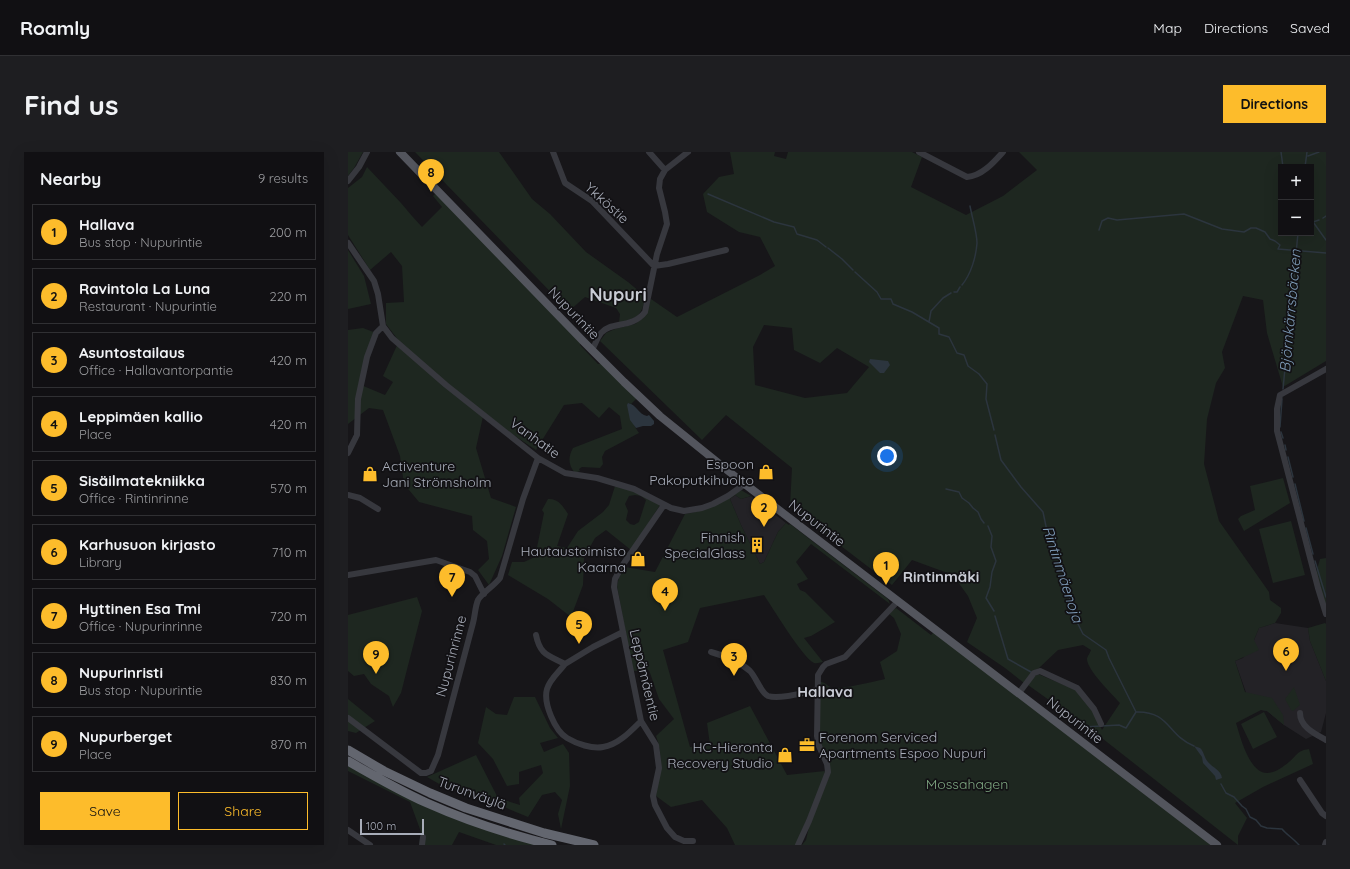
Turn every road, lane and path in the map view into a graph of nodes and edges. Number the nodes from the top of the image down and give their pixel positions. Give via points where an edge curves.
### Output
1 (367, 152) edge
2 (400, 152) edge
3 (553, 152) edge
4 (649, 152) edge
5 (688, 152) edge
6 (919, 152) edge
7 (1003, 152) edge
8 (665, 170) junction
9 (348, 180) edge
10 (348, 243) edge
11 (726, 250) dead end
12 (654, 266) junction
13 (383, 326) junction
14 (592, 350) junction
15 (1326, 369) edge
16 (348, 453) edge
17 (538, 458) junction
18 (744, 484) junction
19 (348, 495) edge
20 (664, 505) junction
21 (378, 509) dead end
22 (348, 575) edge
23 (484, 594) junction
24 (898, 601) junction
25 (1326, 614) edge
26 (623, 632) junction
27 (536, 635) dead end
28 (711, 652) dead end
29 (565, 664) junction
30 (817, 690) junction
31 (1019, 693) junction
32 (1300, 713) dead end
33 (348, 718) edge
34 (641, 721) junction
35 (1101, 724) dead end
36 (1326, 740) edge
37 (348, 750) edge
38 (348, 761) edge
39 (1300, 780) dead end
40 (1326, 816) edge
41 (348, 830) edge
42 (423, 838) dead end
43 (693, 841) dead end
44 (1326, 842) edge
45 (370, 845) edge
46 (422, 845) edge
47 (552, 845) edge
48 (594, 845) edge
49 (798, 845) edge
50 (1217, 845) edge
51 (1325, 845) edge

1 - 9 street
2 - 14 main road, Nupurintie
3 - 12 street, Ykköstie via 565,183 592,201
4 - 8 street
5 - 8 street
6 - 7 street via 967,177 986,169
8 - 12 street via 659,184 667,224
10 - 13 street via 374,281
11 - 12 street
12 - 14 street via 645,312 629,324 614,326 601,332
13 - 16 street via 376,333 368,357 358,398 357,435
13 - 17 street, Vanhatie via 392,338 446,385
14 - 18 main road, Nupurintie via 660,416
15 - 25 street via 1280,395 1277,431
17 - 20 street, Vanhatie via 566,473 597,478 634,489
17 - 23 street, Nupurinrinne via 500,578
18 - 20 street, Vanhatie via 728,496 702,508 684,511
18 - 24 main road, Nupurintie
19 - 21 street via 360,498
20 - 26 street, Leppämäentie via 615,579
22 - 23 street via 436,560 470,572 475,576
23 - 33 street, Nupurinrinne via 477,603 438,755 431,771 420,773
24 - 30 street via 845,656 823,667 817,678
24 - 31 main road, Nupurintie
26 - 29 street
26 - 34 street, Leppämäentie
27 - 29 street via 543,652
28 - 30 street via 727,657 746,668 768,696
29 - 34 street via 552,678 546,694 555,724 567,738 590,746 603,747 628,734
30 - 49 street via 816,736 828,772
31 - 35 street via 1034,673 1040,671 1077,688 1094,709
31 - 50 main road, Nupurintie
32 - 36 street via 1300,718 1307,728
34 - 43 street, Leppämäentie via 656,745 659,768 653,796 655,805 667,828 676,837 684,841
37 - 48 highway, Turunväylä via 384,771 466,808 544,833
38 - 47 highway, Turunväylä via 427,804
39 - 40 street
41 - 45 street
42 - 46 street
44 - 51 street

